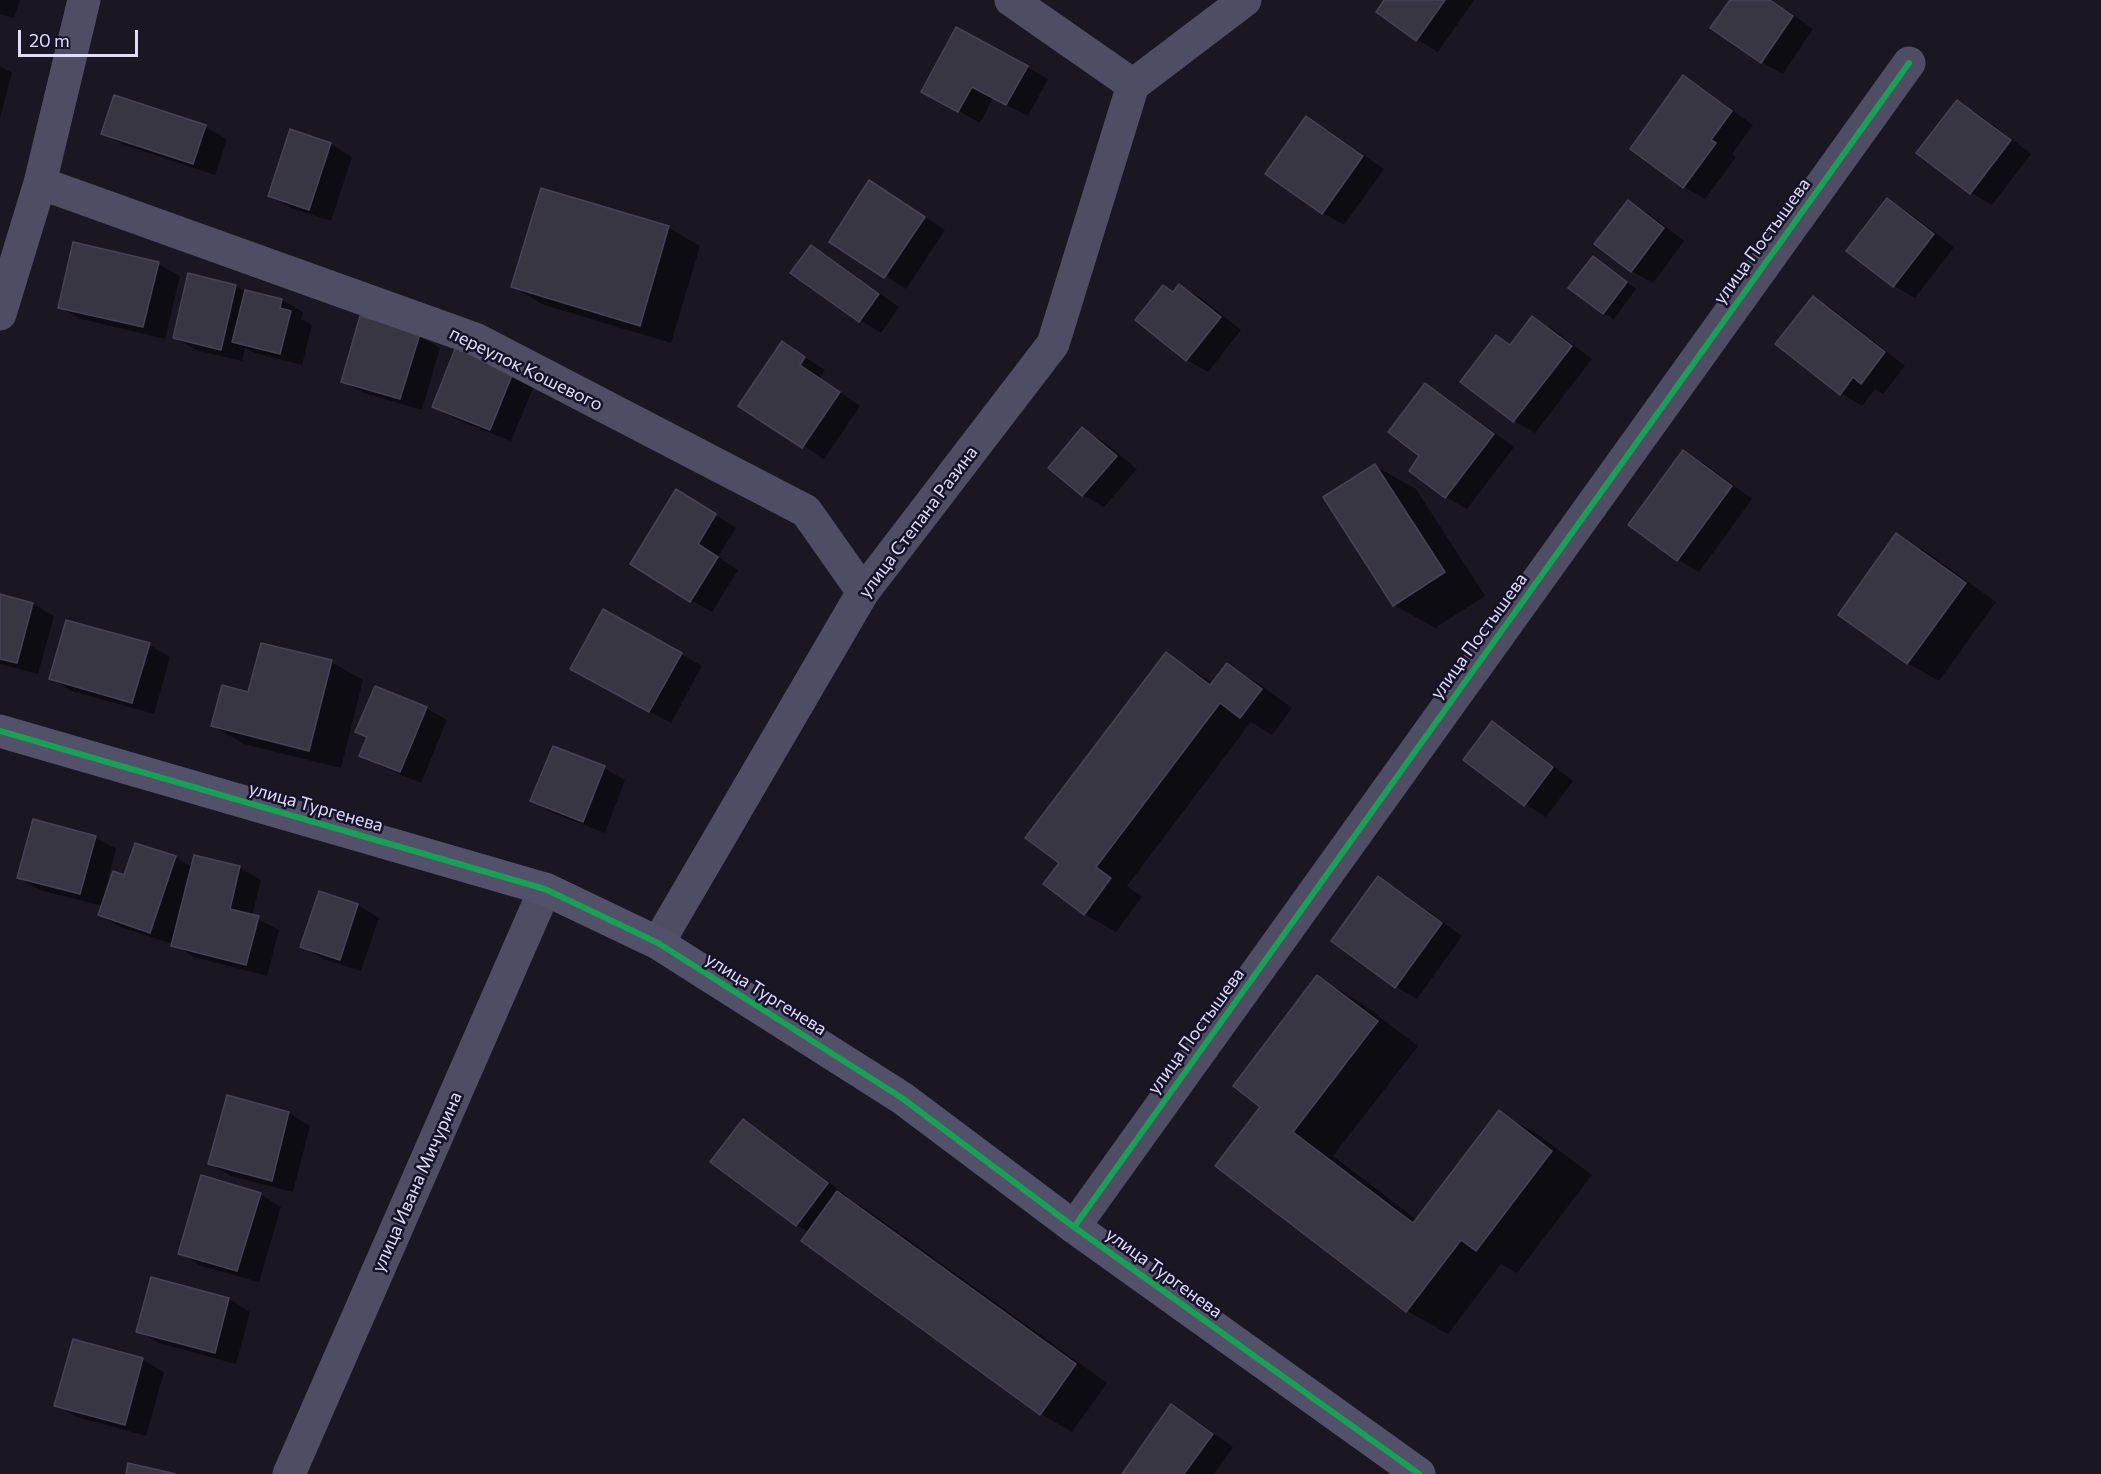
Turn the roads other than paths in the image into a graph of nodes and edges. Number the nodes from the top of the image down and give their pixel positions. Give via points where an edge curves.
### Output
1 (84, 0) edge
2 (1011, 0) edge
3 (1245, 0) edge
4 (1909, 63) dead end
5 (1133, 85) junction
6 (40, 183) junction
7 (0, 314) edge
8 (863, 592) junction
9 (0, 731) edge
10 (545, 889) junction
11 (658, 943) junction
12 (1074, 1227) junction
13 (289, 1474) edge
14 (1419, 1474) edge

1 - 6 street
2 - 5 street
3 - 5 street
4 - 12 street, улица Постышева
5 - 8 street, улица Степана Разина via 1053,344
6 - 7 street
6 - 8 street, переулок Кошевого via 475,339 806,511
8 - 11 street, улица Степана Разина
9 - 10 street, улица Тургенева
10 - 11 street, улица Тургенева
10 - 13 street, улица Ивана Мичурина
11 - 12 street, улица Тургенева via 902,1098
12 - 14 street, улица Тургенева

